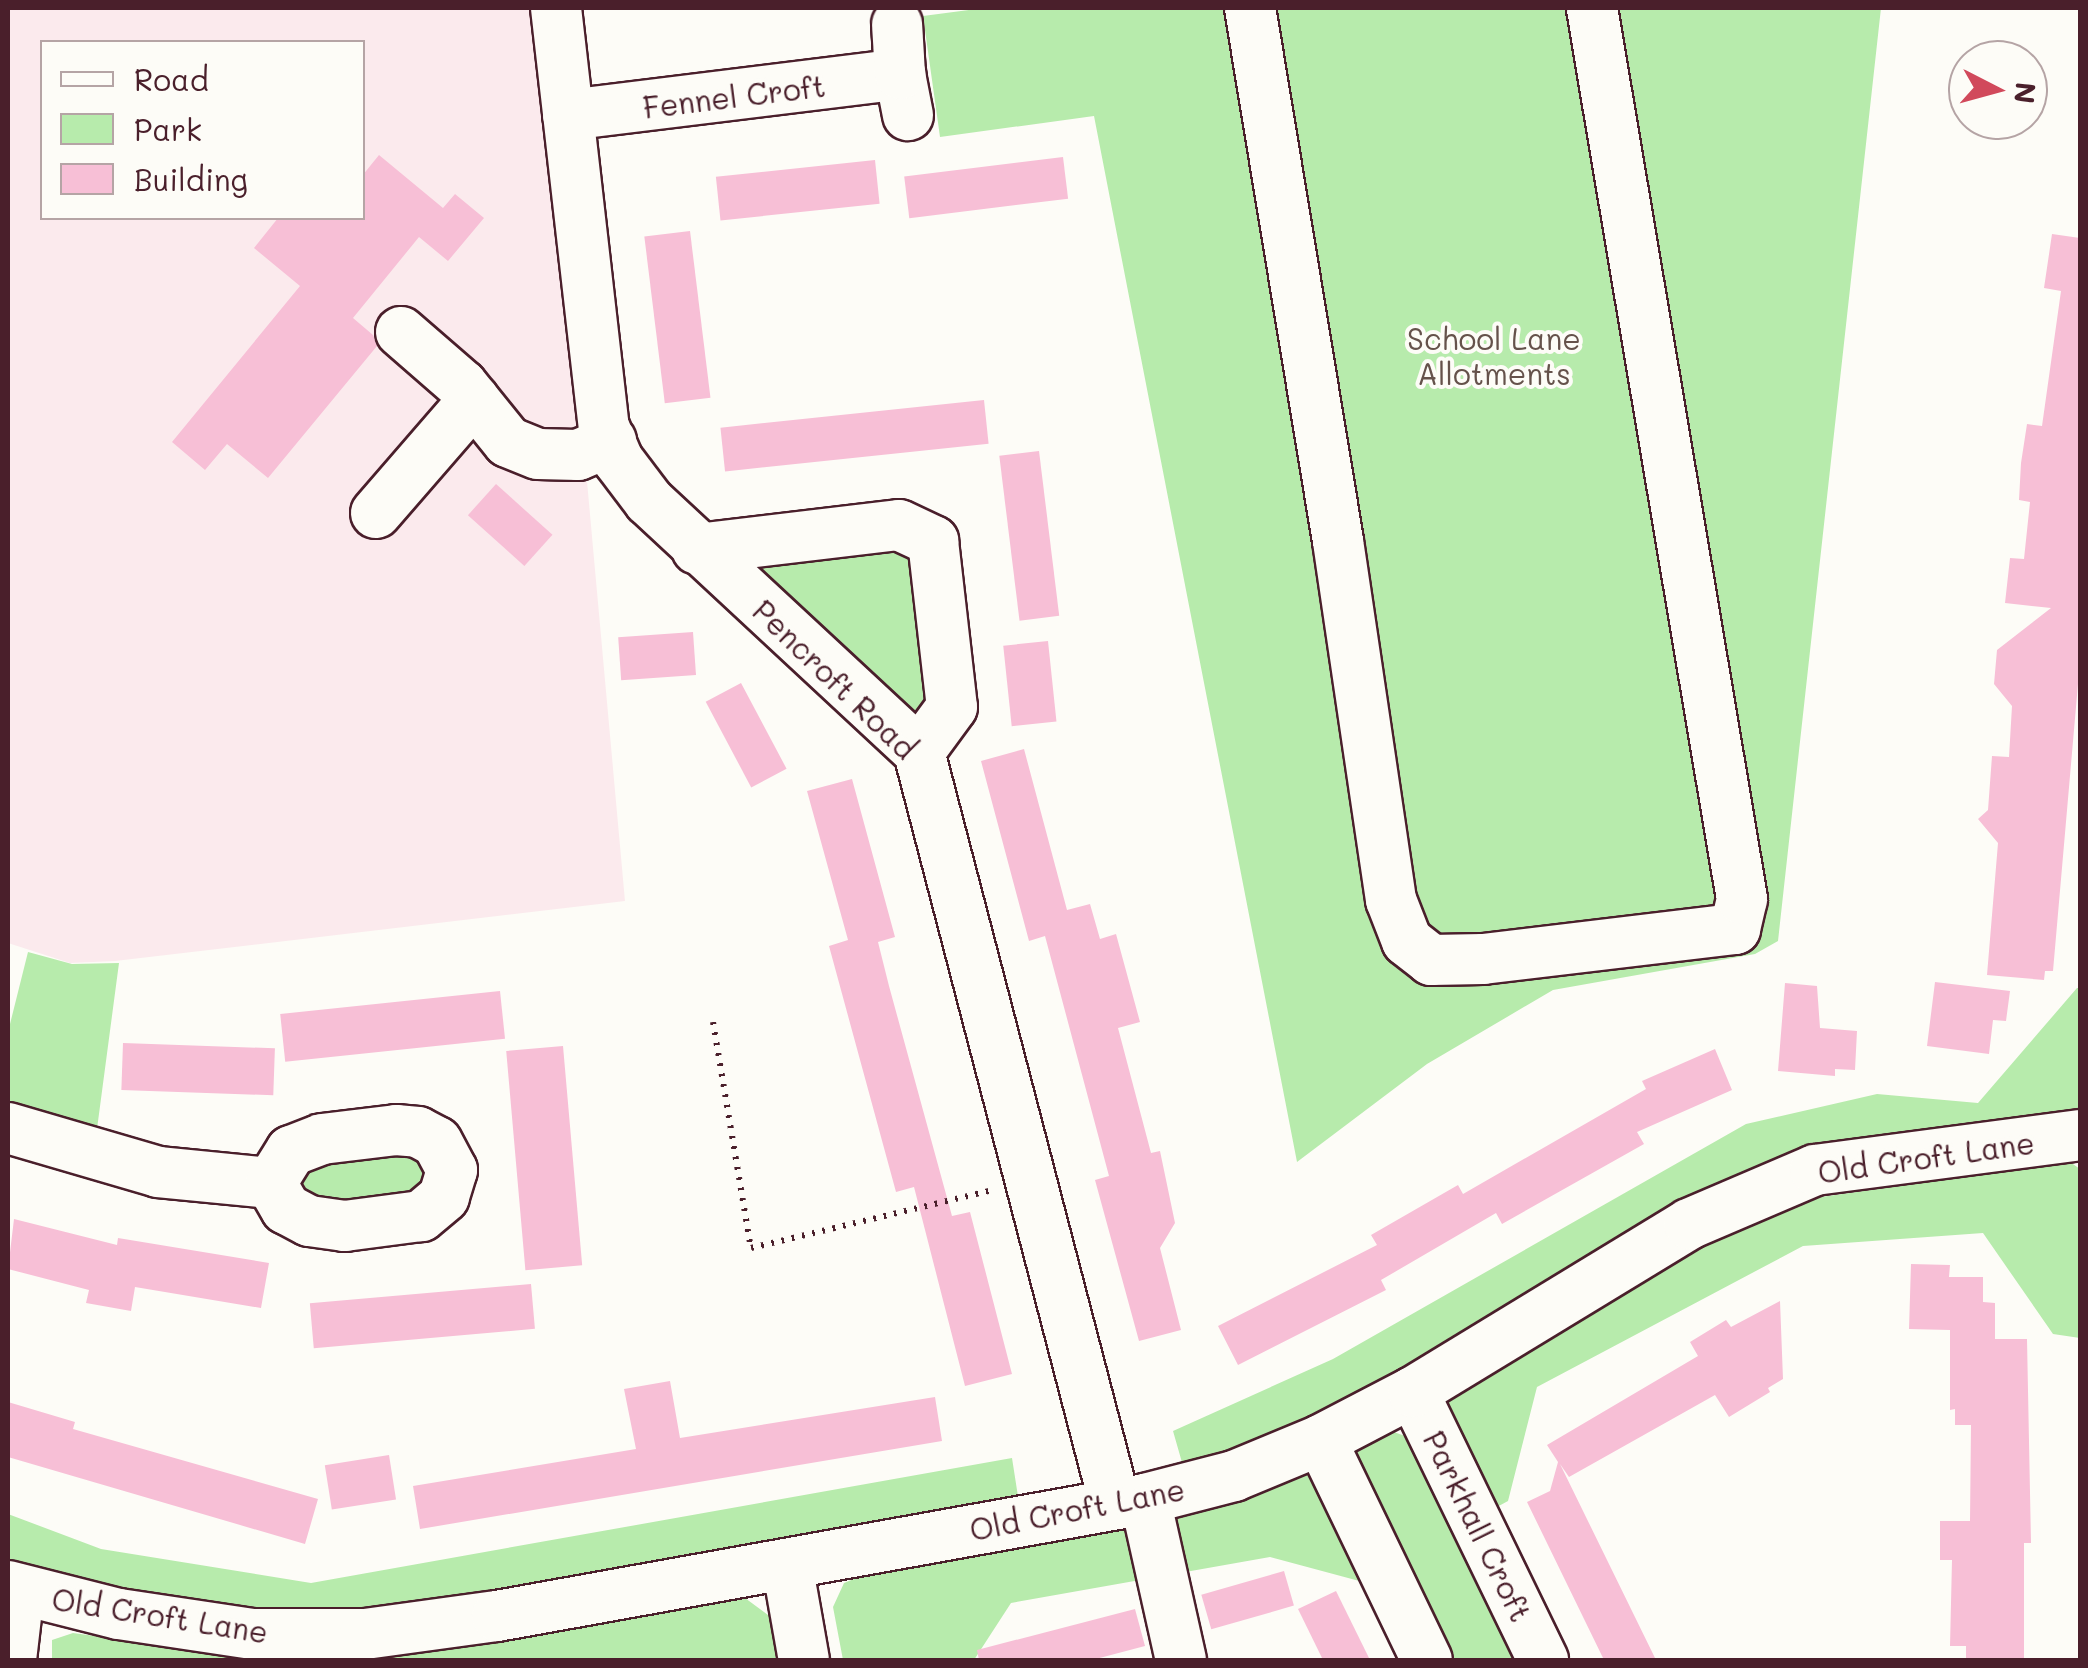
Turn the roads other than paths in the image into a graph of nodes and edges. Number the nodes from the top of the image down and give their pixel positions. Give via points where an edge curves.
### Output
1 (556, 8) edge
2 (1250, 8) edge
3 (1592, 8) edge
4 (898, 24) dead end
5 (568, 115) junction
6 (401, 332) dead end
7 (474, 400) junction
8 (610, 441) junction
9 (376, 513) dead end
10 (697, 549) junction
11 (919, 752) junction
12 (8, 1128) edge
13 (2080, 1136) edge
14 (270, 1183) dead end
15 (1414, 1392) junction
16 (1321, 1440) junction
17 (1130, 1502) junction
18 (787, 1564) junction
19 (13, 1589) edge
20 (11, 1660) edge
21 (804, 1660) edge
22 (1181, 1660) edge
23 (1427, 1660) edge
24 (1543, 1660) edge

1 - 5 street, Pencroft Road
2 - 3 street via 1391,900 1407,941 1431,960 1735,930 1742,899
4 - 5 street, Fennel Croft via 904,94
5 - 8 street, Pencroft Road
6 - 7 street
7 - 8 street via 508,442 538,454 578,455
7 - 9 street
8 - 10 street, Pencroft Road via 649,501
10 - 11 street, Pencroft Road
10 - 11 street via 900,525 933,541 952,707
11 - 17 street, Pencroft Road via 1030,1181
12 - 14 street via 158,1172
13 - 15 street, Old Croft Lane via 1816,1170 1689,1224
15 - 16 street, Old Croft Lane
15 - 24 street, Parkhall Croft
16 - 17 street, Old Croft Lane via 1234,1476
16 - 23 street
17 - 18 street, Old Croft Lane
17 - 22 street, Pencroft Road
18 - 19 street, Old Croft Lane via 365,1634 252,1634
18 - 21 street
19 - 20 street

